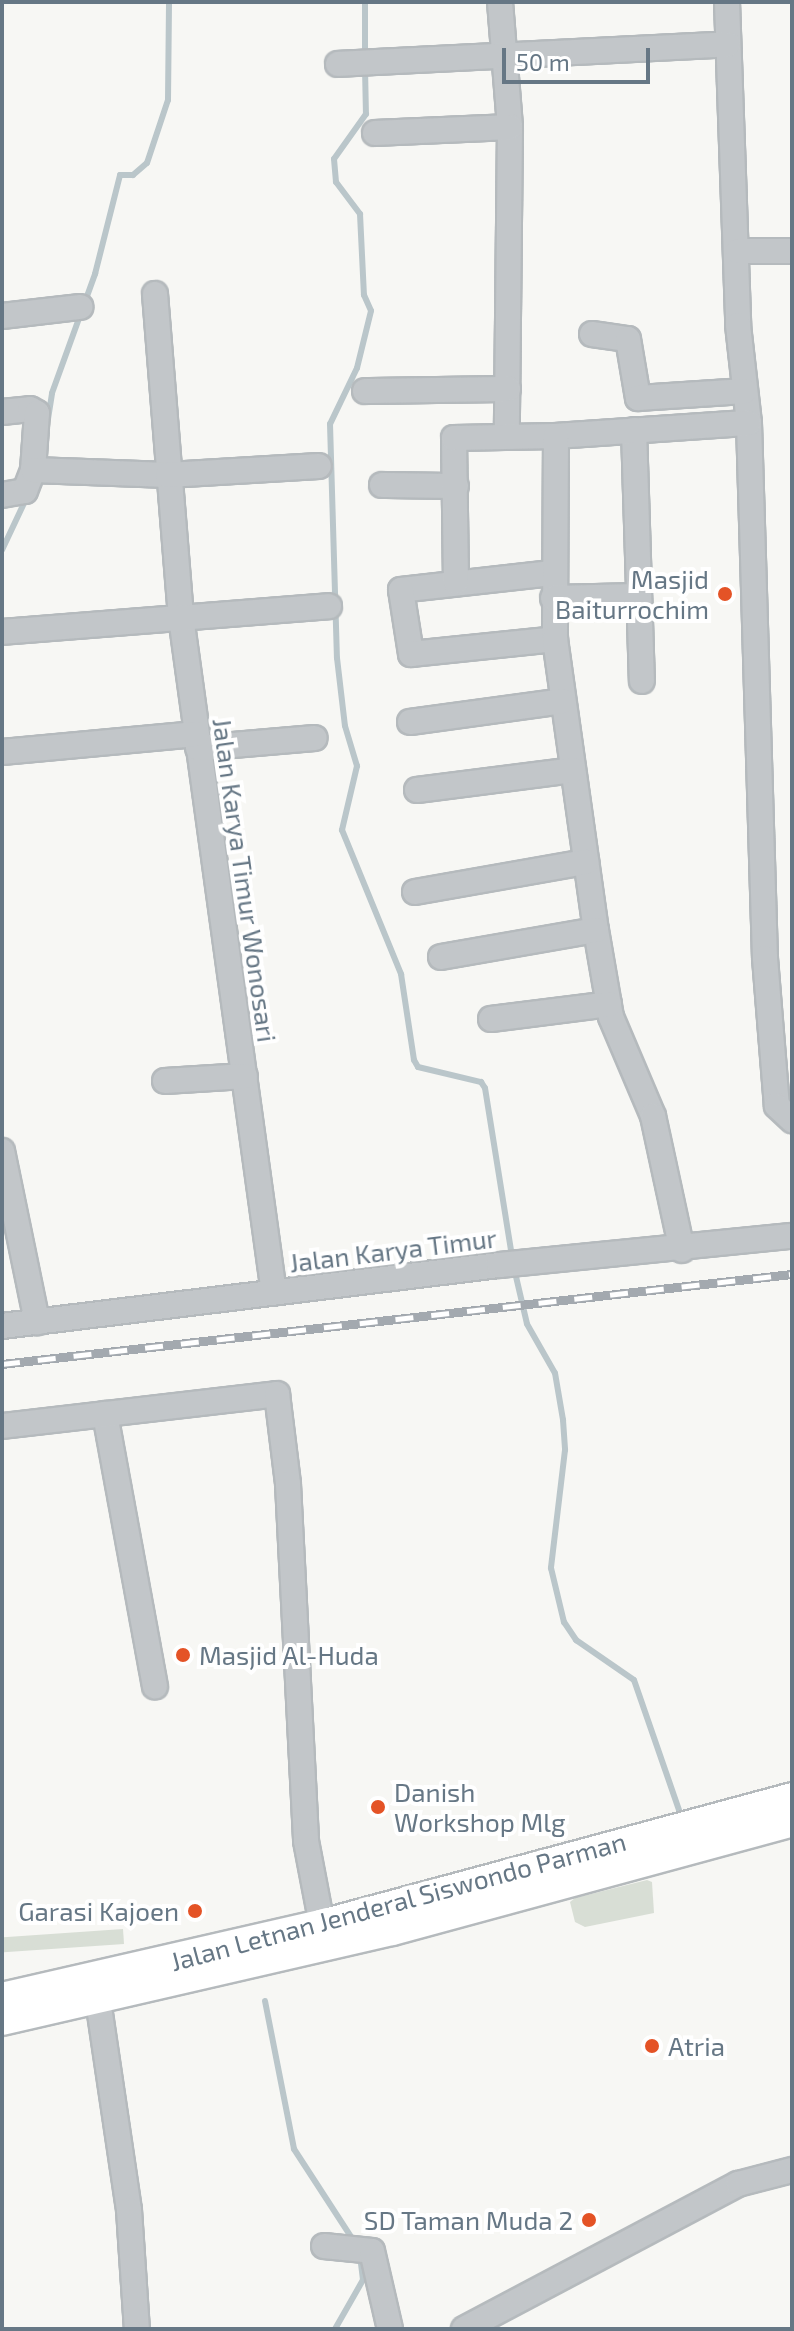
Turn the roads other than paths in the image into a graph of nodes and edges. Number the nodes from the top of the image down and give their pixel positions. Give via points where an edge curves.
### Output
1 (500, 2) edge
2 (727, 2) edge
3 (727, 44) junction
4 (503, 54) junction
5 (356, 64) dead end
6 (510, 127) junction
7 (375, 133) dead end
8 (738, 251) junction
9 (792, 251) edge
10 (155, 294) dead end
11 (80, 307) dead end
12 (2, 316) edge
13 (592, 334) dead end
14 (508, 389) junction
15 (365, 391) dead end
16 (745, 391) junction
17 (2, 412) edge
18 (749, 423) junction
19 (634, 430) junction
20 (507, 436) junction
21 (556, 436) junction
22 (319, 466) dead end
23 (33, 470) junction
24 (168, 475) junction
25 (382, 485) dead end
26 (456, 486) junction
27 (2, 495) edge
28 (552, 573) junction
29 (456, 582) junction
30 (636, 596) junction
31 (553, 598) junction
32 (329, 606) dead end
33 (181, 617) junction
34 (2, 632) edge
35 (555, 639) junction
36 (642, 681) dead end
37 (563, 701) junction
38 (410, 722) dead end
39 (315, 738) dead end
40 (197, 741) junction
41 (2, 752) edge
42 (573, 770) junction
43 (417, 790) dead end
44 (586, 862) junction
45 (415, 892) dead end
46 (596, 930) junction
47 (441, 957) dead end
48 (609, 1004) junction
49 (491, 1019) dead end
50 (245, 1076) junction
51 (165, 1081) dead end
52 (792, 1120) edge
53 (2, 1151) edge
54 (792, 1236) edge
55 (682, 1250) junction
56 (274, 1293) junction
57 (37, 1322) junction
58 (2, 1326) edge
59 (105, 1414) junction
60 (2, 1426) edge
61 (155, 1686) dead end
62 (792, 1798) edge
63 (792, 1821) edge
64 (530, 1880) junction
65 (389, 1919) junction
66 (322, 1925) junction
67 (2, 1998) edge
68 (98, 2000) junction
69 (2, 2020) edge
70 (792, 2170) edge
71 (345, 2247) dead end
72 (137, 2329) edge
73 (390, 2329) edge
74 (464, 2329) edge

1 - 4 street
2 - 3 street
3 - 4 street
3 - 8 street
4 - 5 street
4 - 6 street
6 - 7 street
6 - 14 street
8 - 9 street
8 - 16 street
10 - 24 street, Jalan Karya Timur Wonosari
11 - 12 street
13 - 16 street via 628,339 638,398
14 - 15 street
14 - 20 street
16 - 18 street
17 - 23 street via 37,413
18 - 19 street
18 - 52 street via 771,1058 777,1106
19 - 21 street
19 - 30 street
20 - 21 street
20 - 26 street via 454,438
21 - 28 street
22 - 24 street
23 - 24 street
23 - 27 street via 25,491
24 - 33 street, Jalan Karya Timur Wonosari
25 - 26 street
26 - 29 street
28 - 29 street
28 - 31 street
29 - 35 street via 402,588 411,654
30 - 31 street
30 - 36 street
31 - 35 street
32 - 33 street
33 - 34 street
33 - 40 street, Jalan Karya Timur Wonosari
35 - 37 street
37 - 38 street
37 - 42 street
39 - 40 street
40 - 41 street
40 - 50 street, Jalan Karya Timur Wonosari
42 - 43 street
42 - 44 street
44 - 45 street
44 - 46 street
46 - 47 street
46 - 48 street
48 - 49 street
48 - 55 street via 653,1116
50 - 51 street
50 - 56 street, Jalan Karya Timur Wonosari
53 - 57 street
54 - 55 street, Jalan Karya Timur
55 - 56 street, Jalan Karya Timur via 499,1265
56 - 57 street, Jalan Karya Timur
57 - 58 street, Jalan Karya Timur
59 - 60 street
59 - 61 street
59 - 66 street via 270,1392 282,1403 306,1841
62 - 64 main road, Jalan Letnan Jenderal Siswondo Parman
63 - 64 main road, Jalan Letnan Jenderal Siswondo Parman
64 - 65 main road, Jalan Letnan Jenderal Siswondo Parman
65 - 66 main road, Jalan Letnan Jenderal Siswondo Parman
65 - 68 main road, Jalan Letnan Jenderal Siswondo Parman
66 - 67 main road, Jalan Letnan Jenderal Siswondo Parman
68 - 69 main road, Jalan Letnan Jenderal Siswondo Parman
68 - 72 street via 129,2210
70 - 74 street via 738,2184
71 - 73 street via 372,2251

